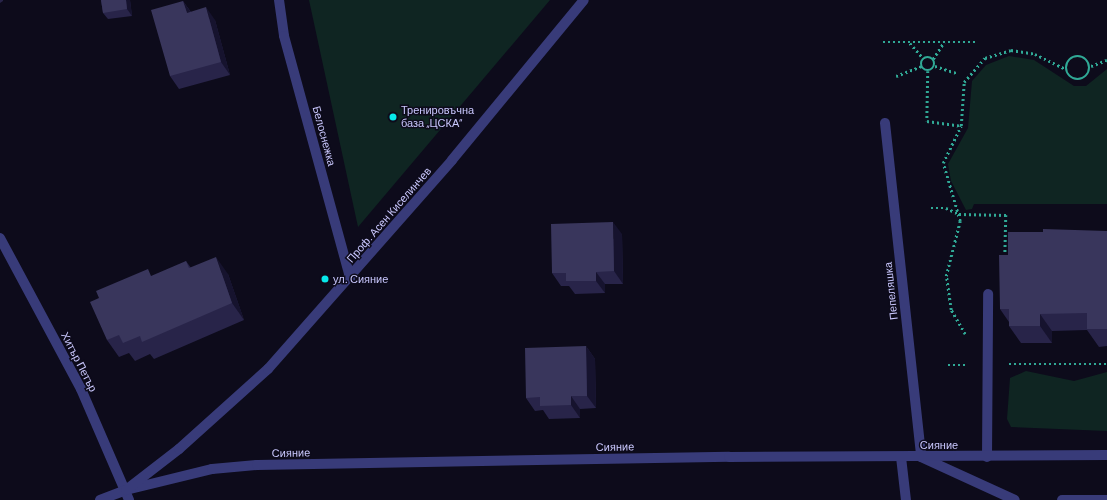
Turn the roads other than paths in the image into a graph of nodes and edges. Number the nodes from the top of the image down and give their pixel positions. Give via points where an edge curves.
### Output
1 (279, 0) edge
2 (584, 0) edge
3 (885, 123) dead end
4 (0, 238) edge
5 (350, 278) junction
6 (988, 294) dead end
7 (1107, 455) edge
8 (987, 456) junction
9 (900, 457) junction
10 (921, 457) junction
11 (126, 490) junction
12 (100, 500) edge
13 (129, 500) edge
14 (906, 500) edge
15 (1015, 500) edge
16 (1062, 500) edge
17 (1107, 500) edge

1 - 5 street, Белоснежка via 284,36
2 - 5 street, Проф. Асен Киселинчев
3 - 10 street, Пепеляшка
4 - 11 street, Хитър Петър via 81,389
5 - 11 street, Проф. Асен Киселинчев via 268,369 184,445
6 - 8 street
7 - 8 street, Сияние
8 - 10 street, Сияние
9 - 10 street, Сияние
9 - 11 street, Сияние via 257,465 212,469
9 - 14 street
10 - 15 street
11 - 12 street, Проф. Асен Киселинчев
11 - 13 street, Хитър Петър
16 - 17 street

